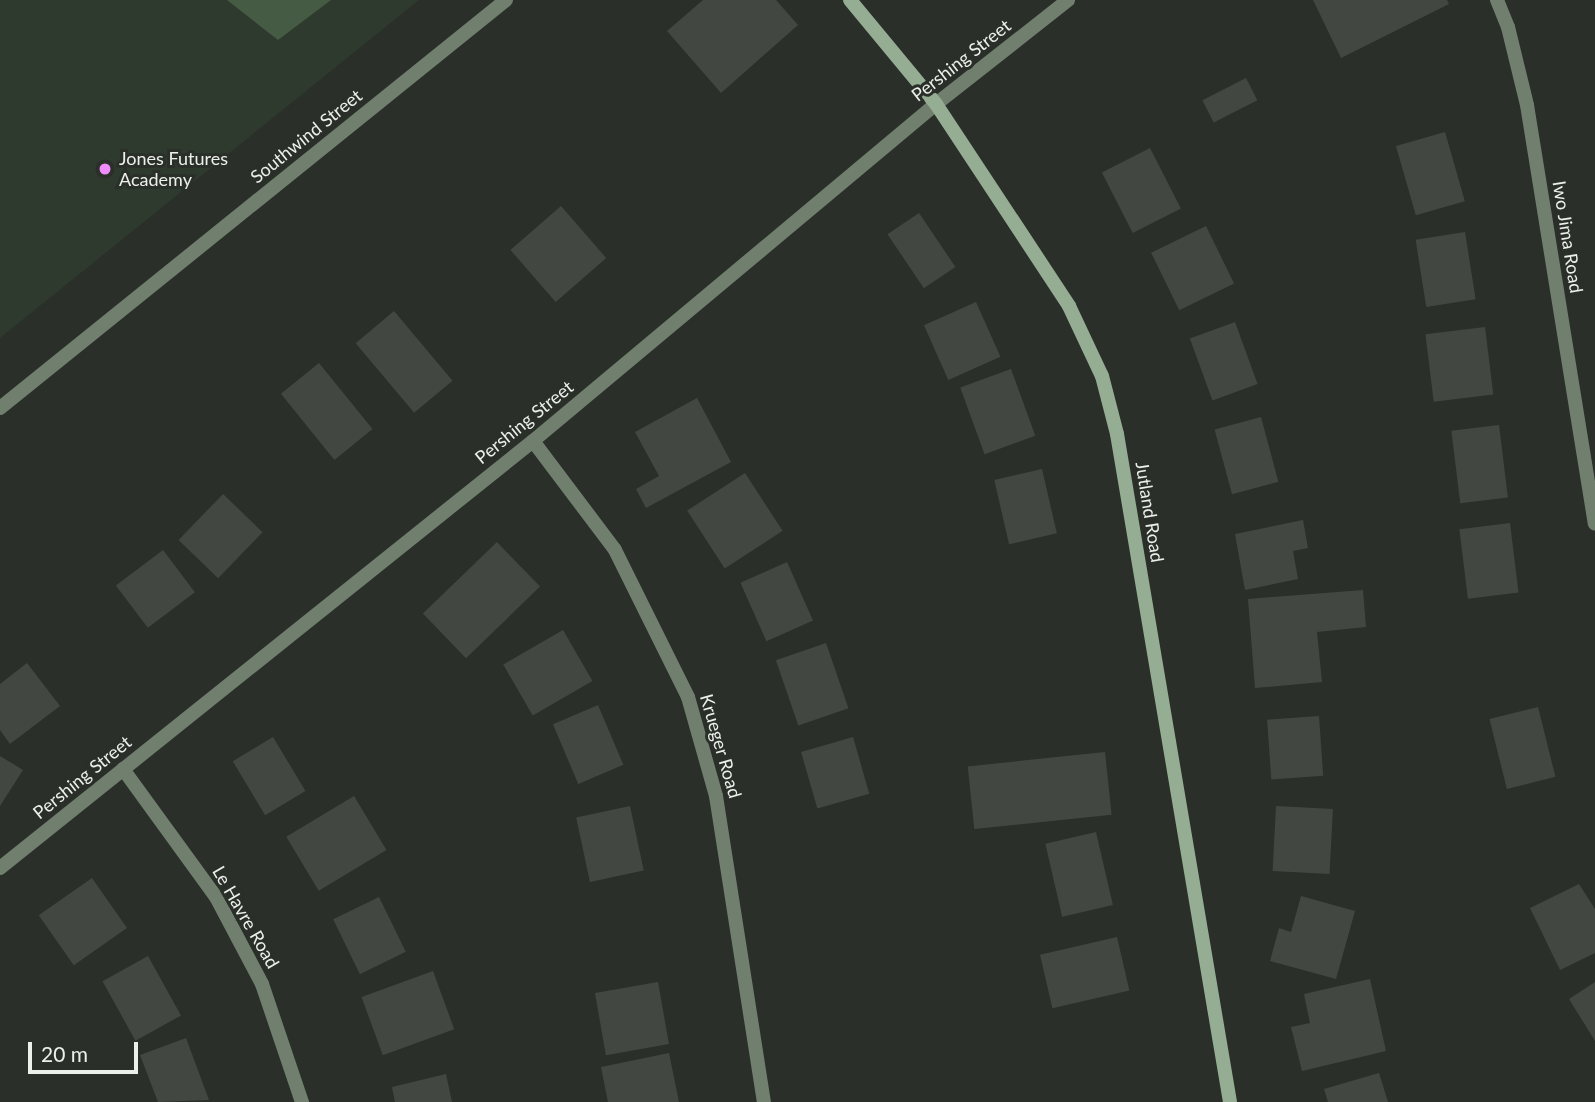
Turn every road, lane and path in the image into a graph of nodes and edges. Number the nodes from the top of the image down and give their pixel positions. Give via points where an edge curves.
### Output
1 (506, 0) edge
2 (850, 0) edge
3 (1068, 0) edge
4 (1497, 0) edge
5 (936, 104) junction
6 (0, 408) edge
7 (533, 441) junction
8 (1595, 524) edge
9 (123, 769) junction
10 (0, 868) edge
11 (302, 1102) edge
12 (764, 1102) edge
13 (1230, 1102) edge

1 - 6 street, Southwind Street
2 - 5 street, Jutland Road
3 - 5 street, Pershing Street
4 - 8 street, Iwo Jima Road via 1527,105
5 - 7 street, Pershing Street
5 - 13 street, Jutland Road via 1069,306 1102,376 1117,434
7 - 9 street, Pershing Street
7 - 12 street, Krueger Road via 615,550 688,697 716,796
9 - 10 street, Pershing Street
9 - 11 street, Le Havre Road via 223,910 262,984

